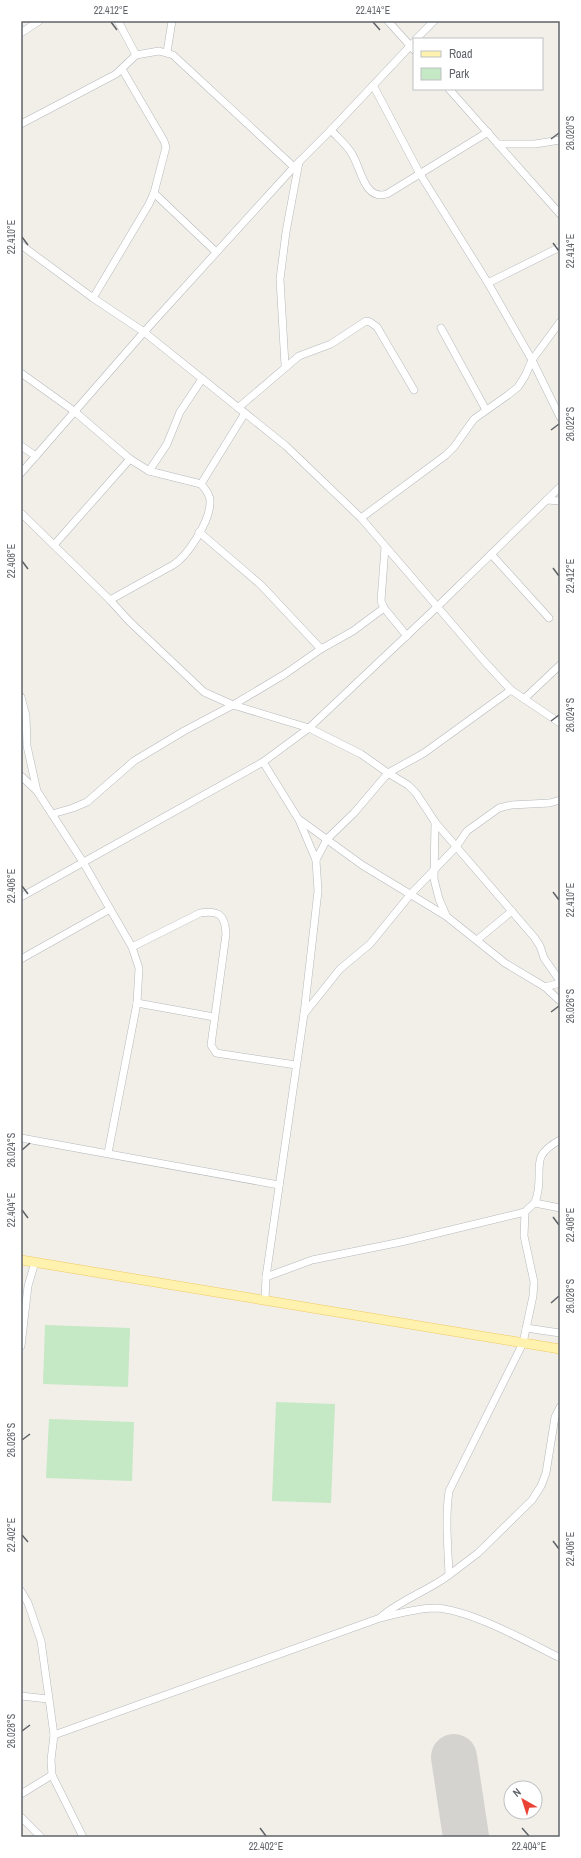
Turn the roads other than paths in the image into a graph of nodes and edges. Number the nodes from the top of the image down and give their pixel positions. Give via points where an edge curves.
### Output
1 (39, 21) edge
2 (118, 21) edge
3 (172, 21) edge
4 (388, 21) edge
5 (434, 21) edge
6 (21, 33) edge
7 (417, 38) edge
8 (413, 46) edge
9 (167, 52) junction
10 (136, 55) junction
11 (122, 69) junction
12 (373, 85) junction
13 (450, 90) edge
14 (21, 124) edge
15 (331, 130) junction
16 (488, 132) junction
17 (560, 140) edge
18 (498, 144) junction
19 (296, 165) junction
20 (420, 174) junction
21 (154, 193) junction
22 (560, 214) edge
23 (21, 245) edge
24 (560, 247) edge
25 (216, 252) junction
26 (488, 283) junction
27 (93, 298) junction
28 (560, 322) edge
29 (441, 328) dead end
30 (144, 332) junction
31 (532, 360) junction
32 (285, 365) junction
33 (21, 373) edge
34 (202, 379) junction
35 (414, 390) dead end
36 (238, 408) junction
37 (486, 410) junction
38 (74, 411) junction
39 (245, 414) junction
40 (560, 417) edge
41 (21, 446) edge
42 (36, 456) junction
43 (130, 459) junction
44 (149, 471) junction
45 (21, 473) edge
46 (201, 484) junction
47 (560, 487) edge
48 (547, 500) junction
49 (560, 501) edge
50 (21, 513) edge
51 (361, 518) junction
52 (199, 532) junction
53 (54, 545) junction
54 (385, 546) junction
55 (491, 554) junction
56 (110, 600) junction
57 (437, 607) junction
58 (384, 608) junction
59 (549, 618) dead end
60 (407, 636) junction
61 (321, 649) junction
62 (560, 665) edge
63 (511, 690) junction
64 (21, 696) edge
65 (524, 699) junction
66 (233, 705) junction
67 (560, 723) edge
68 (309, 728) junction
69 (263, 762) junction
70 (388, 773) junction
71 (21, 776) edge
72 (37, 791) junction
73 (560, 800) edge
74 (52, 814) junction
75 (299, 820) junction
76 (435, 822) junction
77 (327, 839) junction
78 (456, 846) junction
79 (316, 860) junction
80 (83, 862) junction
81 (433, 869) junction
82 (410, 895) junction
83 (21, 896) edge
84 (110, 909) junction
85 (512, 911) junction
86 (446, 916) junction
87 (477, 940) junction
88 (132, 947) junction
89 (21, 959) edge
90 (560, 982) edge
91 (545, 987) junction
92 (560, 1001) edge
93 (137, 1003) junction
94 (304, 1014) junction
95 (214, 1017) junction
96 (296, 1065) junction
97 (21, 1138) edge
98 (560, 1140) edge
99 (108, 1153) junction
100 (279, 1185) junction
101 (535, 1203) junction
102 (560, 1208) edge
103 (525, 1212) junction
104 (21, 1260) edge
105 (35, 1262) junction
106 (266, 1277) junction
107 (24, 1286) edge
108 (265, 1300) junction
109 (526, 1328) junction
110 (560, 1333) edge
111 (523, 1343) junction
112 (21, 1346) edge
113 (560, 1349) edge
114 (560, 1407) edge
115 (449, 1575) junction
116 (21, 1591) edge
117 (380, 1618) junction
118 (560, 1658) edge
119 (21, 1696) edge
120 (48, 1699) junction
121 (54, 1735) junction
122 (52, 1775) junction
123 (21, 1794) edge
124 (21, 1817) edge
125 (41, 1837) edge
126 (83, 1837) edge

1 - 6 street
2 - 10 street
3 - 9 street
4 - 8 street
5 - 7 street
8 - 12 street
9 - 10 street
9 - 19 street via 180,60
10 - 11 street
11 - 14 street
11 - 21 street via 166,147
12 - 15 street
12 - 20 street
13 - 16 street
15 - 19 street
15 - 20 street via 348,148 366,184 375,195 387,194
16 - 18 street
16 - 20 street
17 - 18 street via 535,144
18 - 22 street
19 - 25 street
19 - 32 street via 280,279
20 - 26 street
21 - 25 street
21 - 27 street
23 - 27 street
24 - 26 street
25 - 30 street
26 - 31 street
27 - 30 street
28 - 31 street
29 - 37 street
30 - 34 street
30 - 38 street
31 - 37 street via 518,387
31 - 40 street
32 - 35 street via 299,356 331,344 360,323 370,322 377,327
32 - 36 street
33 - 38 street
34 - 36 street
34 - 44 street via 180,412 167,444
36 - 39 street
37 - 51 street via 474,419 446,455
38 - 42 street
38 - 43 street
39 - 46 street
39 - 51 street via 310,468
41 - 42 street
42 - 45 street
43 - 44 street
43 - 53 street
44 - 46 street
46 - 52 street via 209,495 210,503 209,513
47 - 48 street
48 - 49 street
48 - 55 street
50 - 53 street
51 - 54 street
52 - 56 street via 181,560
52 - 61 street via 261,585
53 - 56 street
54 - 57 street
54 - 58 street via 380,595
55 - 57 street
55 - 59 street
56 - 66 street via 197,687
57 - 60 street
57 - 63 street
58 - 60 street
58 - 61 street via 353,631
60 - 68 street
61 - 66 street
62 - 65 street
63 - 65 street
63 - 70 street via 424,753
64 - 72 street via 26,716 27,746
65 - 67 street
66 - 68 street
66 - 74 street via 134,761 87,802
68 - 69 street
68 - 70 street via 361,754
69 - 75 street
69 - 80 street
70 - 76 street via 416,793
70 - 77 street via 354,813
71 - 72 street
72 - 74 street
73 - 78 street via 550,804 511,805 499,808 467,831
74 - 80 street
75 - 77 street
75 - 79 street
76 - 78 street
76 - 81 street
77 - 79 street
77 - 82 street
78 - 81 street
78 - 85 street
79 - 94 street via 318,891
80 - 83 street
80 - 84 street
81 - 82 street
81 - 86 street via 436,891
82 - 86 street
82 - 94 street via 370,944 340,969
84 - 88 street
84 - 89 street
85 - 87 street
85 - 90 street via 540,946 544,958
86 - 87 street
87 - 91 street via 505,963
88 - 93 street via 139,972
88 - 95 street via 200,913 211,911 219,914 225,922 226,934
90 - 91 street
91 - 92 street
93 - 95 street
93 - 99 street
94 - 96 street
95 - 96 street via 211,1045 216,1053
96 - 100 street
97 - 99 street
98 - 101 street via 541,1155
99 - 100 street
100 - 106 street
101 - 102 street
101 - 103 street
103 - 106 street via 401,1242 312,1260
103 - 109 street via 524,1236 534,1282
104 - 105 main road
105 - 107 street
105 - 108 main road
106 - 108 street
107 - 112 street
108 - 111 main road
109 - 110 street
109 - 111 street
111 - 113 main road
111 - 115 street via 449,1491
114 - 115 street via 555,1417 546,1473 535,1496 478,1553
115 - 117 street via 400,1602
116 - 120 street via 28,1603 41,1641
117 - 118 street via 434,1608 451,1611 484,1623
117 - 121 street
119 - 120 street
120 - 121 street
121 - 122 street
122 - 123 street
122 - 126 street
124 - 125 street

